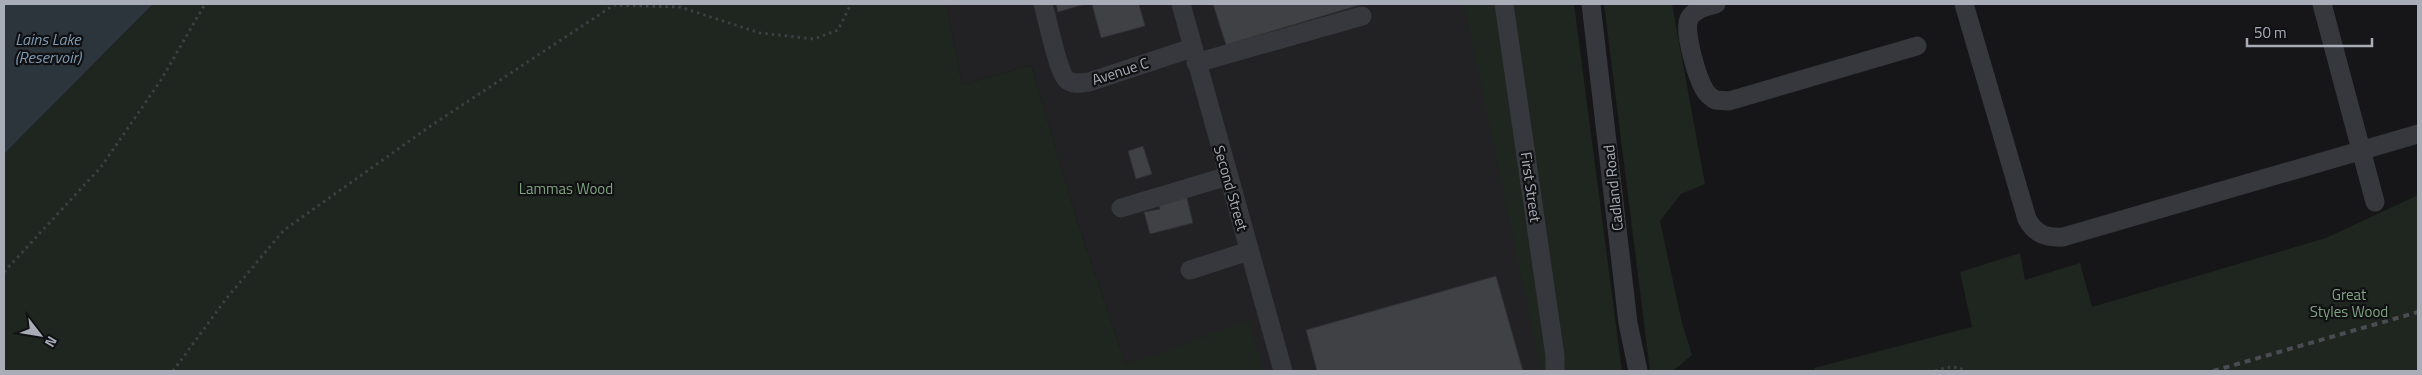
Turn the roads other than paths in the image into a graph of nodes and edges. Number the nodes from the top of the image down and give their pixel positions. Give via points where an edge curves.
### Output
1 (1043, 4) edge
2 (1181, 4) edge
3 (1504, 4) edge
4 (1591, 4) edge
5 (1716, 4) edge
6 (1964, 4) edge
7 (2322, 4) edge
8 (1362, 16) dead end
9 (1917, 46) dead end
10 (1194, 55) junction
11 (2418, 134) edge
12 (2361, 150) junction
13 (1228, 176) junction
14 (2375, 202) dead end
15 (1121, 208) dead end
16 (1249, 251) junction
17 (1190, 270) dead end
18 (1283, 371) edge
19 (1555, 371) edge
20 (1638, 371) edge

1 - 10 lane, Avenue C via 1061,70 1074,84
2 - 10 lane, Second Street
3 - 19 lane, First Street
4 - 20 lane, Cadland Road via 1628,323
5 - 9 lane via 1693,14 1686,33 1703,87 1715,100 1730,101
6 - 12 lane via 2027,219 2041,235 2063,237
7 - 12 lane
8 - 10 lane, Avenue C
10 - 13 lane, Second Street
11 - 12 lane
12 - 14 lane
13 - 15 lane
13 - 16 lane, Second Street
16 - 17 lane
16 - 18 lane, Second Street

